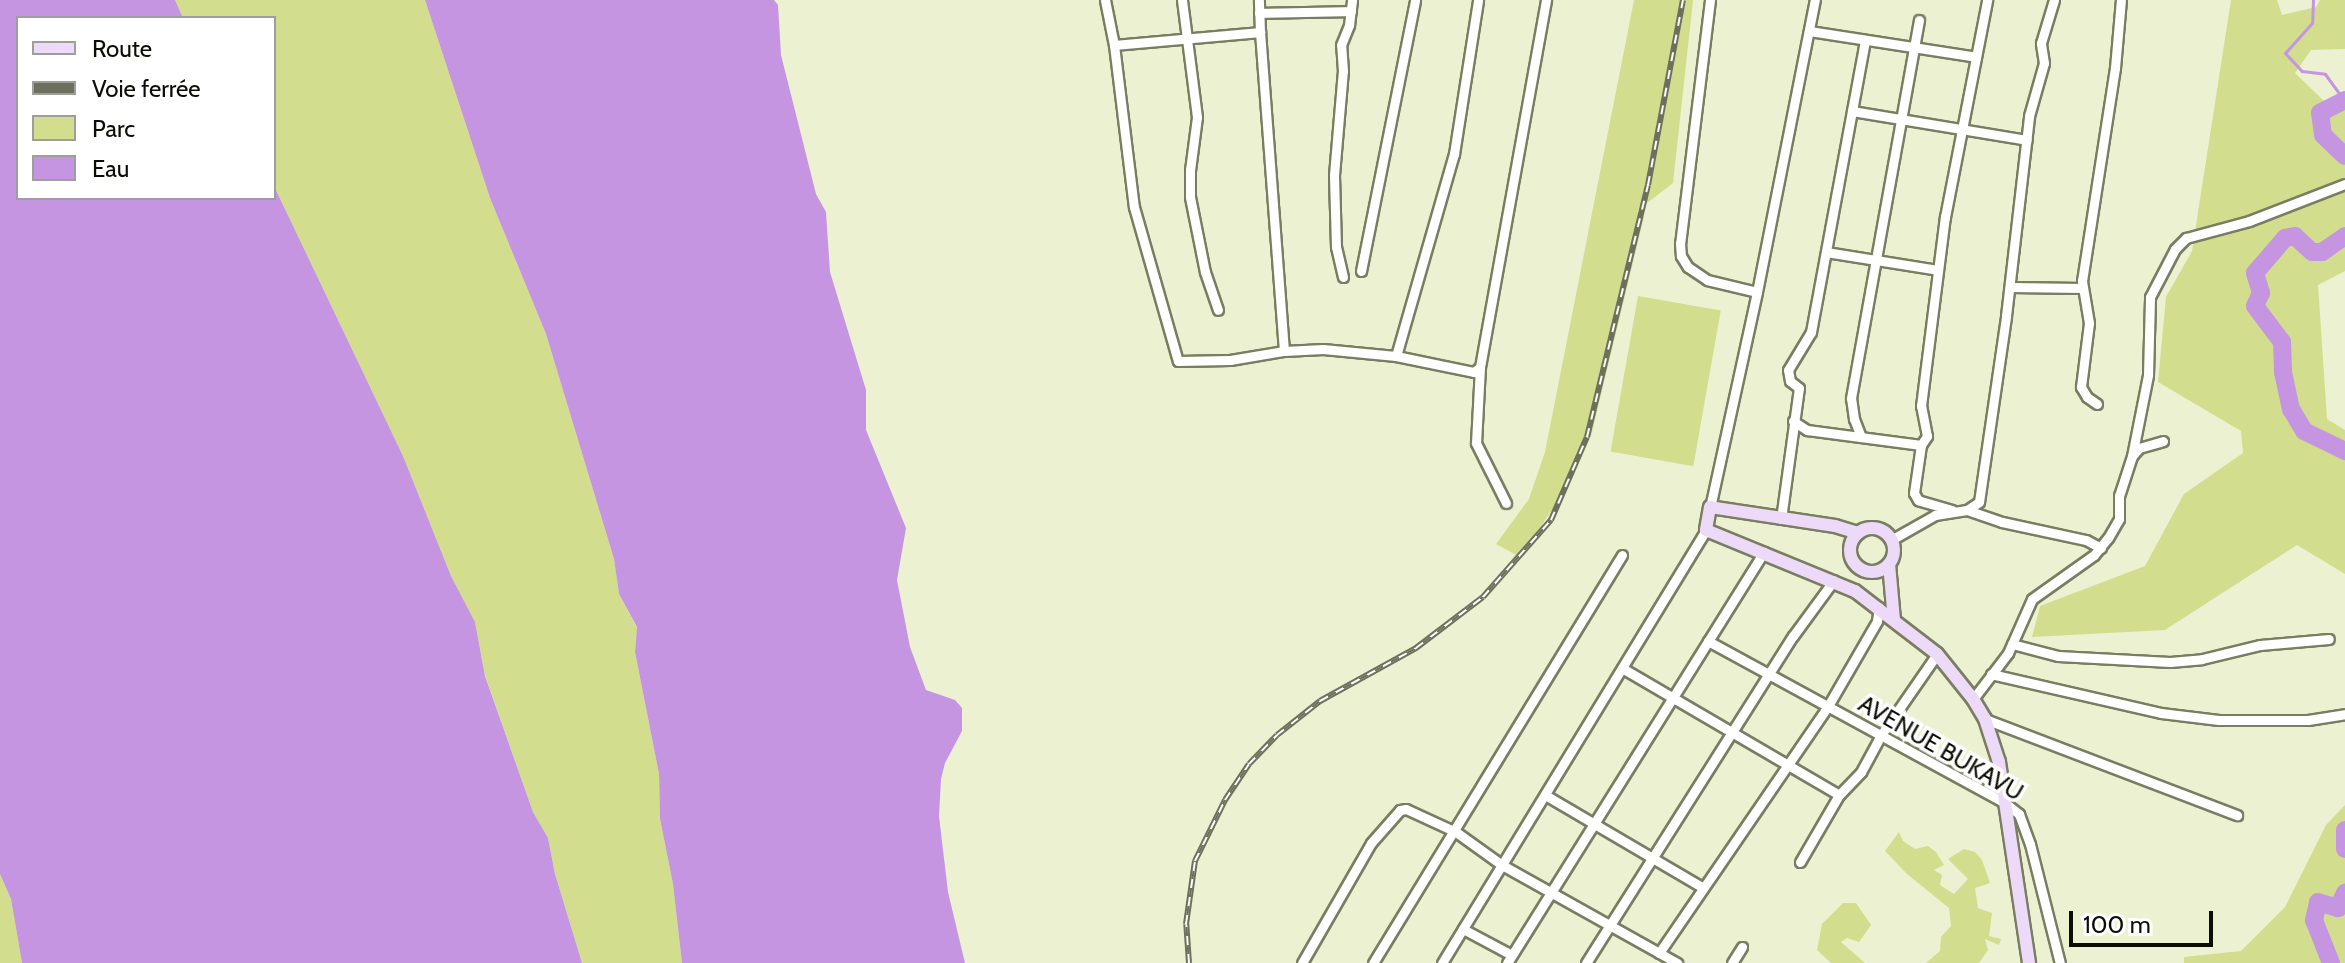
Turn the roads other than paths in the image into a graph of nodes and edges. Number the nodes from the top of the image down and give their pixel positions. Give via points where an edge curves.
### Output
1 (1105, 0) edge
2 (1182, 0) edge
3 (1259, 0) edge
4 (1415, 0) edge
5 (1478, 0) edge
6 (1546, 0) edge
7 (1710, 0) edge
8 (1815, 0) edge
9 (1987, 0) edge
10 (2054, 0) edge
11 (2121, 0) edge
12 (1352, 5) edge
13 (1259, 13) junction
14 (1919, 20) dead end
15 (1809, 31) junction
16 (1260, 32) junction
17 (1187, 39) junction
18 (1865, 40) junction
19 (1114, 45) junction
20 (1914, 48) junction
21 (1976, 57) junction
22 (1852, 111) junction
23 (1902, 117) junction
24 (1962, 131) junction
25 (2027, 140) junction
26 (2345, 184) edge
27 (1826, 252) junction
28 (1876, 261) junction
29 (1938, 270) junction
30 (1361, 271) dead end
31 (1343, 277) dead end
32 (2010, 287) junction
33 (2083, 288) junction
34 (1757, 292) junction
35 (1218, 310) dead end
36 (1284, 351) junction
37 (1396, 356) junction
38 (1480, 367) junction
39 (2097, 404) dead end
40 (1793, 421) junction
41 (1861, 437) junction
42 (2163, 441) dead end
43 (1921, 445) junction
44 (2132, 456) junction
45 (1506, 503) dead end
46 (1710, 507) junction
47 (1967, 510) junction
48 (1955, 511) junction
49 (1781, 519) junction
50 (1706, 530) junction
51 (1858, 533) junction
52 (1891, 540) junction
53 (2101, 548) junction
54 (1764, 552) junction
55 (1622, 555) dead end
56 (1889, 564) junction
57 (1857, 565) junction
58 (1834, 579) junction
59 (1867, 599) junction
60 (1879, 607) junction
61 (1894, 620) junction
62 (2329, 639) dead end
63 (1708, 641) junction
64 (2012, 644) junction
65 (1937, 654) junction
66 (1622, 668) junction
67 (1769, 674) junction
68 (1991, 674) junction
69 (1672, 698) junction
70 (1973, 699) junction
71 (1828, 706) junction
72 (2345, 714) edge
73 (1985, 719) junction
74 (1732, 732) junction
75 (1881, 735) junction
76 (1787, 764) junction
77 (1545, 795) junction
78 (1839, 795) junction
79 (2005, 803) junction
80 (2237, 815) dead end
81 (1593, 823) junction
82 (1456, 832) junction
83 (1652, 857) junction
84 (1800, 862) dead end
85 (1502, 865) junction
86 (1702, 887) junction
87 (1549, 892) junction
88 (1609, 925) junction
89 (1463, 929) junction
90 (1742, 947) dead end
91 (1659, 953) junction
92 (1510, 959) edge
93 (1302, 963) edge
94 (1373, 963) edge
95 (1442, 963) edge
96 (1586, 963) edge
97 (1677, 963) edge
98 (1732, 963) edge
99 (2029, 963) edge
100 (2060, 963) edge

1 - 19 street
2 - 17 street
3 - 13 street
4 - 30 street
5 - 37 street via 1454,154
6 - 38 street
7 - 34 street via 1681,256 1707,280
8 - 15 street
9 - 21 street
10 - 25 street via 2041,43 2044,63
11 - 33 street
12 - 13 street
12 - 31 street via 1341,45 1334,175 1336,247
13 - 16 street
14 - 20 street
15 - 18 street
15 - 34 street
16 - 17 street
16 - 36 street
17 - 19 street
17 - 35 street via 1197,117 1190,197
18 - 20 street
18 - 22 street
19 - 36 street via 1134,207 1178,361
20 - 21 street
20 - 23 street
21 - 24 street
22 - 23 street
22 - 27 street
23 - 24 street
23 - 28 street
24 - 25 street
24 - 29 street
25 - 32 street
26 - 44 street via 2249,221 2186,238 2175,249 2150,297 2148,375
27 - 28 street
27 - 40 street via 1810,334 1788,368 1790,381 1799,388
28 - 29 street
28 - 41 street via 1851,398
29 - 43 street via 1921,406 1927,436
32 - 33 street
32 - 47 street via 1979,502
33 - 39 street via 2089,323 2081,387
34 - 46 street
36 - 37 street
37 - 38 street via 1474,372
38 - 45 street via 1476,443
40 - 41 street via 1807,430
40 - 49 street
41 - 43 street
42 - 44 street via 2139,448
43 - 48 street via 1914,496
44 - 53 street via 2119,496 2119,519
46 - 49 street
46 - 50 street
47 - 48 street
47 - 53 street
48 - 52 street via 1935,515
49 - 51 street
50 - 54 street
50 - 66 street
51 - 52 street via 1876,529
51 - 57 street via 1851,547
52 - 56 street
53 - 64 street via 2032,599
54 - 58 street
54 - 63 street
55 - 82 street
56 - 57 street via 1876,572
56 - 61 street
57 - 58 street
57 - 59 street
58 - 59 street
58 - 67 street
59 - 60 street
60 - 61 street
60 - 71 street via 1877,621
61 - 65 street
62 - 64 street via 2255,645 2170,662 2058,656
63 - 67 street, AVENUE BUKAVU
63 - 69 street
64 - 68 street
65 - 70 street
65 - 75 street
66 - 69 street
66 - 77 street
67 - 71 street, AVENUE BUKAVU
67 - 74 street
68 - 70 street
68 - 72 street via 2146,710 2219,720 2308,720
69 - 74 street
69 - 81 street
70 - 73 street
71 - 75 street, AVENUE BUKAVU
71 - 76 street
73 - 79 street
73 - 80 street
74 - 76 street
74 - 83 street
75 - 78 street via 1861,772
75 - 79 street, AVENUE BUKAVU
76 - 78 street
76 - 86 street
77 - 81 street
77 - 85 street
78 - 84 street
79 - 99 street
79 - 100 street, AVENUE BUKAVU via 2023,821
81 - 83 street
81 - 87 street
82 - 85 street
82 - 93 street via 1400,810 1371,843
82 - 94 street
83 - 86 street
83 - 88 street
85 - 87 street
85 - 89 street
86 - 91 street
87 - 88 street
87 - 92 street
88 - 91 street
88 - 96 street
89 - 92 street
89 - 95 street
90 - 98 street
91 - 97 street

